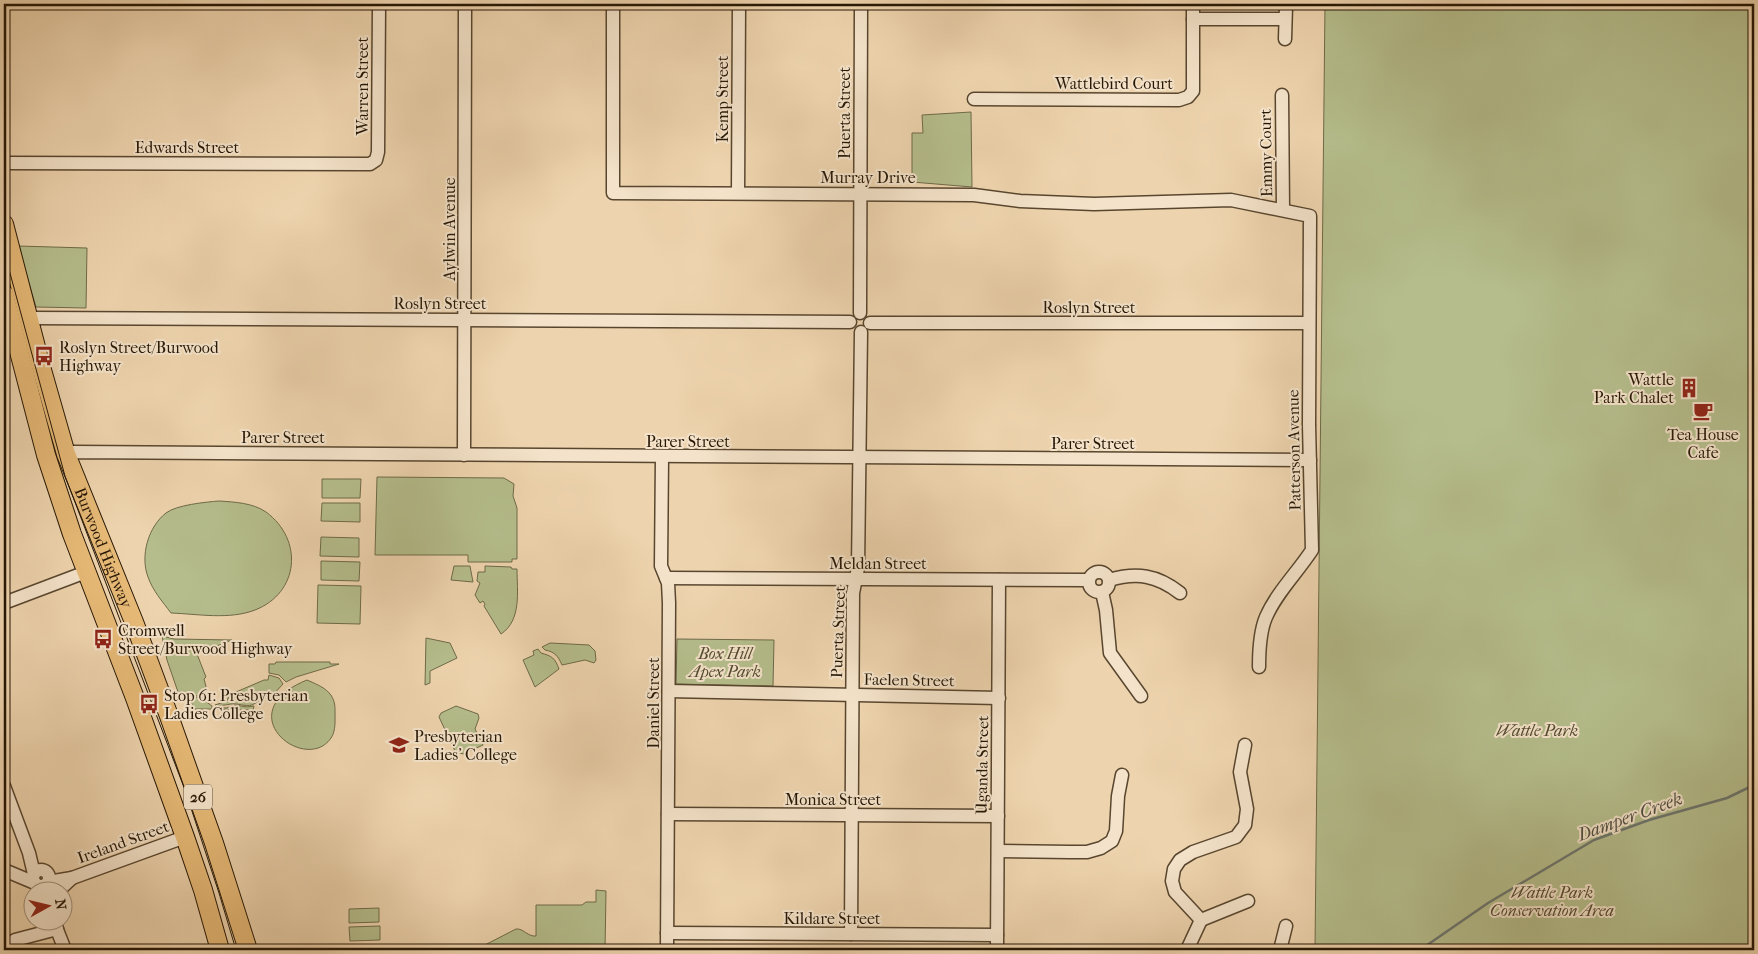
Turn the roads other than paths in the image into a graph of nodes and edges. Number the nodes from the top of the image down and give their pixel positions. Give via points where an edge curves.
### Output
1 (379, 4) edge
2 (465, 4) edge
3 (613, 4) edge
4 (739, 4) edge
5 (861, 4) edge
6 (1193, 4) edge
7 (1193, 18) junction
8 (1285, 39) dead end
9 (1282, 95) dead end
10 (974, 99) dead end
11 (4, 163) edge
12 (370, 164) joint
13 (738, 193) junction
14 (860, 193) junction
15 (1283, 210) junction
16 (1310, 216) joint
17 (4, 224) edge
18 (4, 298) edge
19 (860, 313) junction
20 (29, 318) junction
21 (465, 320) junction
22 (850, 322) junction
23 (1309, 323) junction
24 (865, 328) junction
25 (66, 454) junction
26 (46, 455) junction
27 (464, 455) junction
28 (662, 457) junction
29 (860, 458) junction
30 (1310, 460) junction
31 (95, 523) junction
32 (86, 572) junction
33 (666, 578) junction
34 (856, 579) junction
35 (999, 580) junction
36 (1088, 580) junction
37 (1109, 580) junction
38 (1102, 592) junction
39 (1180, 593) dead end
40 (4, 603) edge
41 (1259, 668) dead end
42 (669, 691) junction
43 (852, 695) junction
44 (1142, 696) dead end
45 (999, 698) junction
46 (1245, 745) dead end
47 (1122, 774) dead end
48 (4, 786) edge
49 (668, 814) junction
50 (852, 816) junction
51 (998, 816) junction
52 (186, 837) junction
53 (998, 851) junction
54 (29, 853) junction
55 (8, 870) edge
56 (43, 882) edge
57 (1248, 901) dead end
58 (1201, 920) junction
59 (1286, 926) dead end
60 (36, 932) edge
61 (58, 932) edge
62 (667, 933) junction
63 (851, 934) junction
64 (997, 935) junction
65 (7, 950) edge
66 (65, 950) edge
67 (220, 950) edge
68 (248, 950) edge
69 (667, 950) edge
70 (997, 950) edge
71 (1187, 950) edge
72 (1280, 950) edge

1 - 12 street, Warren Street via 378,152 376,160
2 - 21 street, Aylwin Avenue
3 - 13 street, Murray Drive via 612,193
4 - 13 street, Kemp Street
5 - 14 street, Puerta Street
6 - 7 street, Wattlebird Court
7 - 8 street via 1285,12
7 - 10 street, Wattlebird Court via 1193,91 1188,97 1179,100
9 - 15 street, Emmy Court
11 - 12 street, Edwards Street
13 - 14 street, Murray Drive
14 - 15 street, Murray Drive via 974,194 1020,201 1094,204 1231,200
14 - 19 street, Puerta Street
15 - 16 street, Murray Drive
16 - 23 street, Patterson Avenue
17 - 20 highway, Burwood Highway / 26
18 - 26 highway, Burwood Highway / 26
19 - 22 street via 855,314
19 - 24 street via 866,315
20 - 21 street, Roslyn Street
20 - 25 highway, Burwood Highway / 26
21 - 22 street, Roslyn Street
21 - 27 street, Aylwin Avenue
22 - 24 street via 852,328
23 - 24 street, Roslyn Street
23 - 30 street, Patterson Avenue
24 - 29 street, Puerta Street
25 - 26 highway
25 - 27 street, Parer Street
25 - 31 highway, Burwood Highway / 26
26 - 32 highway, Burwood Highway / 26
27 - 28 street, Parer Street
28 - 29 street, Parer Street
28 - 33 street, Daniel Street via 661,566
29 - 30 street, Parer Street
29 - 34 street, Puerta Street
30 - 41 street, Patterson Avenue via 1312,550 1281,590 1265,618
31 - 32 highway via 99,549 97,560 95,566
31 - 68 highway, Burwood Highway / 26 via 169,716
32 - 40 street
32 - 52 highway, Burwood Highway / 26
33 - 34 street, Meldan Street
33 - 42 street, Daniel Street
34 - 35 street, Meldan Street
34 - 43 street, Puerta Street via 853,593
35 - 36 street, Meldan Street
35 - 45 street, Uganda Street
36 - 37 street via 1099,572 1106,574
36 - 38 street via 1092,590
37 - 38 street via 1107,589
37 - 39 street via 1130,575 1151,577 1168,583
38 - 44 street via 1110,653
42 - 43 street, Faelen Street
42 - 49 street, Daniel Street
43 - 45 street, Faelen Street
43 - 50 street, Puerta Street
45 - 51 street, Uganda Street
46 - 58 street via 1240,772 1247,809 1245,825 1236,837 1193,852 1180,860 1174,869 1172,881 1175,892
47 - 53 street via 1116,830 1112,840 1101,848 1087,852
48 - 54 street
49 - 50 street, Monica Street
49 - 62 street, Daniel Street
50 - 51 street, Monica Street
50 - 63 street, Puerta Street
51 - 53 street, Uganda Street
52 - 56 street, Ireland Street via 72,878
52 - 67 highway, Burwood Highway / 26
53 - 64 street, Uganda Street
54 - 55 street via 26,864
54 - 56 street
55 - 56 street, Ireland Street
57 - 58 street
58 - 71 street
59 - 72 street
60 - 65 street via 15,940
61 - 66 street
62 - 63 street, Kildare Street
62 - 69 street, Daniel Street
63 - 64 street, Kildare Street
64 - 70 street, Uganda Street

